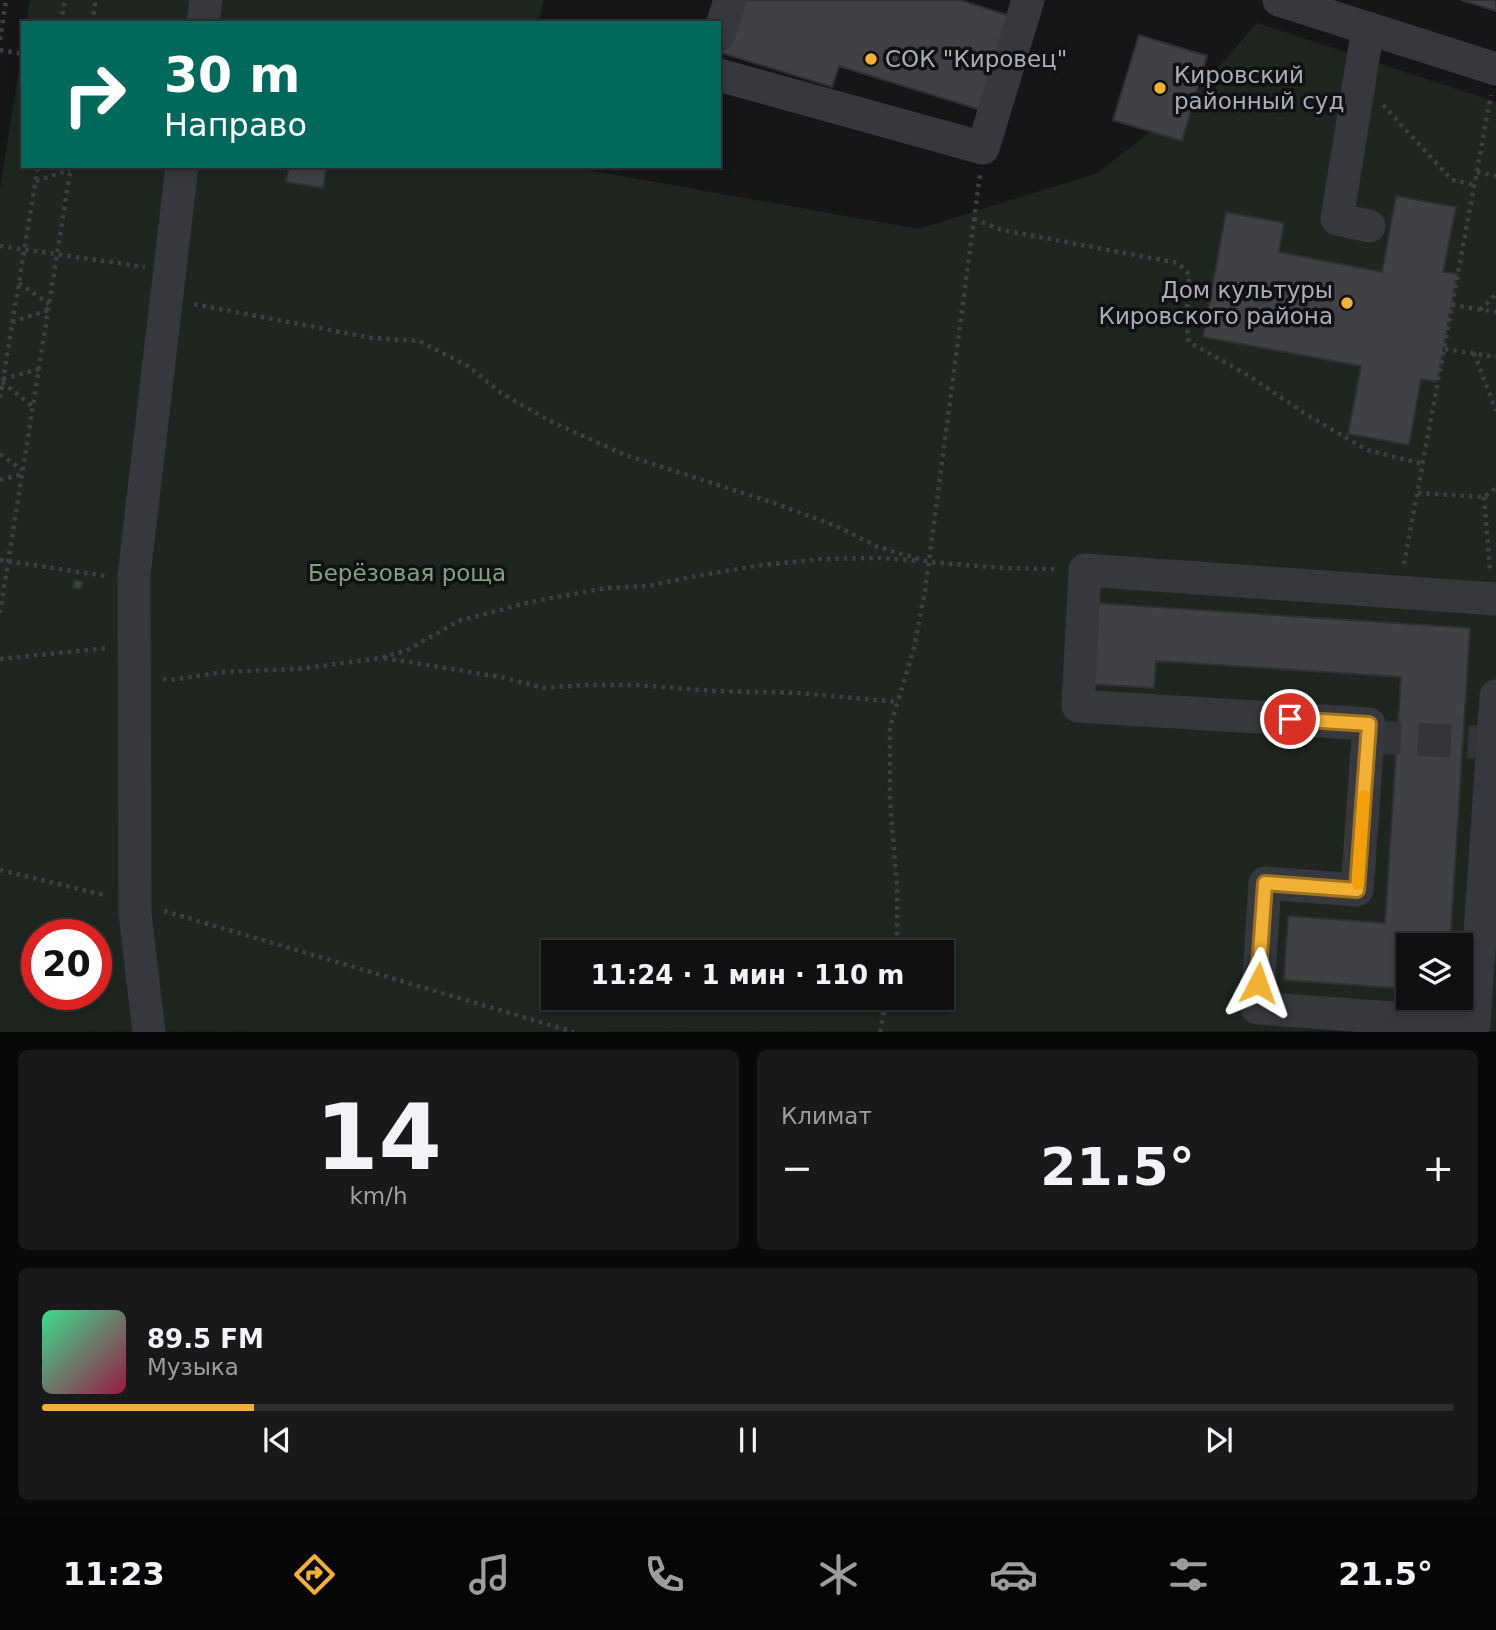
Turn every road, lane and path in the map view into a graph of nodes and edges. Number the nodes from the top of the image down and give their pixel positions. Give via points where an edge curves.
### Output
1 (6, 0) edge
2 (65, 0) edge
3 (96, 0) edge
4 (206, 0) edge
5 (730, 0) edge
6 (1028, 0) edge
7 (1279, 0) edge
8 (61, 21) edge
9 (92, 21) edge
10 (203, 21) edge
11 (1368, 28) junction
12 (721, 29) edge
13 (0, 40) edge
14 (0, 50) edge
15 (21, 54) edge
16 (721, 76) edge
17 (1495, 76) edge
18 (1360, 79) junction
19 (984, 148) junction
20 (38, 168) edge
21 (70, 168) edge
22 (181, 168) edge
23 (1477, 172) junction
24 (1496, 176) edge
25 (36, 181) junction
26 (1475, 185) junction
27 (974, 219) junction
28 (1369, 226) dead end
29 (0, 246) edge
30 (24, 249) junction
31 (57, 255) junction
32 (19, 282) junction
33 (167, 284) junction
34 (1496, 294) edge
35 (1452, 305) junction
36 (48, 307) junction
37 (1480, 310) junction
38 (1496, 312) edge
39 (12, 322) junction
40 (1444, 349) junction
41 (1474, 353) junction
42 (1496, 357) edge
43 (38, 369) junction
44 (3, 381) junction
45 (0, 398) edge
46 (33, 406) junction
47 (1496, 411) edge
48 (0, 454) edge
49 (1423, 464) junction
50 (22, 472) junction
51 (0, 480) edge
52 (1496, 488) edge
53 (1418, 493) junction
54 (1484, 497) junction
55 (0, 560) edge
56 (8, 561) junction
57 (929, 562) junction
58 (1085, 570) junction
59 (134, 580) junction
60 (1399, 592) junction
61 (1495, 599) edge
62 (0, 614) edge
63 (381, 658) junction
64 (0, 659) edge
65 (134, 661) junction
66 (1496, 696) edge
67 (898, 702) junction
68 (0, 870) edge
69 (135, 902) junction
70 (897, 940) edge
71 (884, 1010) edge
72 (149, 1031) edge
73 (574, 1031) edge
74 (880, 1031) edge

1 - 13 path
2 - 8 path
3 - 9 path
4 - 10 street
5 - 12 street
6 - 19 street
7 - 11 street
11 - 17 street
11 - 18 street
14 - 15 path
16 - 19 street
17 - 23 path
18 - 26 path via 1452,180
18 - 28 street via 1336,219
19 - 27 path
20 - 25 path
21 - 25 path
21 - 31 path
22 - 33 street
23 - 24 path
23 - 26 path
25 - 30 path
26 - 35 path
27 - 49 path via 1015,233 1178,263 1189,274 1189,342 1367,450
27 - 57 path
29 - 30 path
30 - 31 path
30 - 32 path
31 - 33 path
31 - 36 path
32 - 36 path
32 - 39 path
33 - 57 path via 372,338 419,341 468,366 501,393 541,416 625,455
33 - 59 street
34 - 37 path
35 - 37 path
35 - 40 path
36 - 39 path
36 - 43 path
37 - 38 path
39 - 44 path
40 - 41 path
40 - 49 path
41 - 42 path
41 - 47 path
43 - 44 path
43 - 46 path
44 - 45 path
44 - 46 path
46 - 50 path
48 - 50 path
49 - 53 path
50 - 51 path
50 - 56 path
52 - 54 path
53 - 54 path
53 - 60 path
54 - 61 path
55 - 56 path
56 - 59 path
56 - 62 path
57 - 58 path
57 - 63 path via 822,559 762,565 530,602 459,621 407,650
57 - 67 path via 914,648
58 - 60 street
58 - 66 street via 1078,706 1369,724 1357,890 1265,883 1257,1008 1474,1024
59 - 65 street
60 - 61 street
63 - 65 path via 171,680
63 - 67 path via 544,688 635,685
64 - 65 path
65 - 69 street
67 - 70 path via 890,727
68 - 69 path
69 - 72 street
69 - 73 path
71 - 74 path

